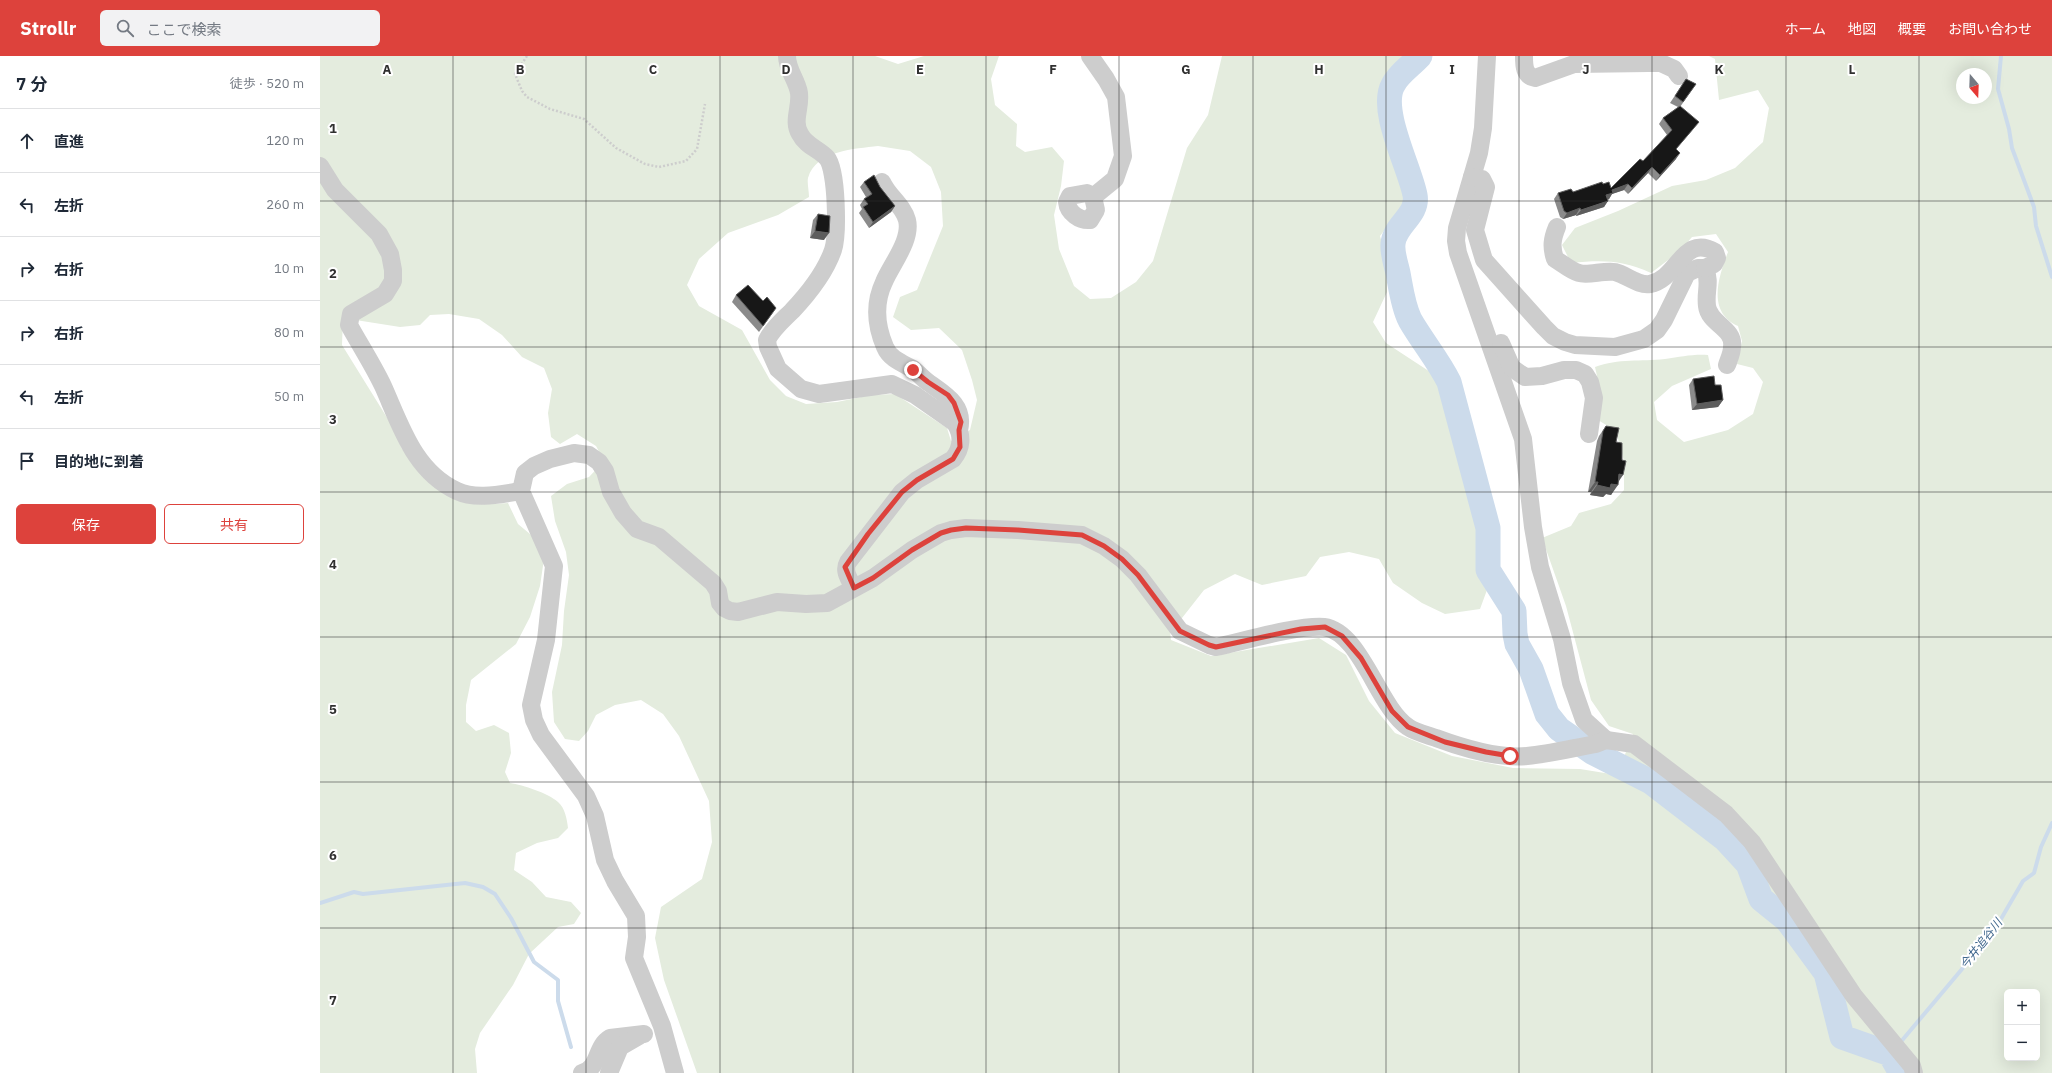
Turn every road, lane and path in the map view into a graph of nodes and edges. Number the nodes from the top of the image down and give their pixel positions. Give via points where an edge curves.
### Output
1 (527, 56) edge
2 (787, 56) edge
3 (1090, 56) edge
4 (1487, 56) edge
5 (1524, 56) edge
6 (1679, 76) dead end
7 (705, 104) dead end
8 (320, 166) edge
9 (1472, 178) junction
10 (882, 182) dead end
11 (1093, 196) dead end
12 (1557, 227) dead end
13 (1705, 268) junction
14 (1484, 329) junction
15 (1727, 365) dead end
16 (959, 430) junction
17 (1588, 434) dead end
18 (521, 491) junction
19 (854, 588) junction
20 (1606, 740) junction
21 (662, 1026) junction
22 (644, 1034) junction
23 (582, 1073) edge
24 (609, 1073) edge
25 (675, 1073) edge
26 (1914, 1073) edge

1 - 7 path via 515,74 527,98 550,109 584,119 616,148 645,164 659,167 686,161 697,149
2 - 16 street via 787,64 799,92 796,124 800,135 826,157 831,167 836,231 833,250 817,282 770,332 767,340 774,362 783,375 801,389 813,393 892,384 915,395 955,423
3 - 11 street via 1116,97 1123,156 1115,179
4 - 9 street via 1483,128
5 - 6 street via 1527,75 1535,78 1574,64 1661,63 1674,69
8 - 18 street via 336,190 379,234 390,254 394,270 393,281 385,294 352,314 349,325 382,385 408,444 430,473 458,491 478,495
9 - 13 street via 1482,179 1486,187 1475,230 1484,260 1544,327 1553,336 1565,342 1615,347 1644,339 1657,330 1664,320 1687,273
9 - 14 street via 1457,228 1456,241 1460,262
10 - 16 street via 903,211 908,230 901,251 884,282 877,311 878,328 885,349 893,358 948,395 961,422
12 - 13 street via 1551,249 1555,259 1579,273 1617,273 1649,284 1666,276 1689,250 1703,246 1715,252 1717,258 1714,264
13 - 15 street via 1709,278 1707,306 1710,316 1731,336 1732,346
14 - 17 street via 1489,328 1497,334 1512,368 1525,377 1542,376 1564,370 1576,370 1585,374 1594,398
14 - 20 street via 1523,439 1540,567 1562,639 1571,684 1584,720
16 - 19 street via 960,447 953,459 902,492 848,562 846,572
18 - 19 street via 525,473 534,466 574,453 589,455 605,470 610,492 637,529 659,537 713,583 718,591 720,603 730,611 738,612 777,602 828,603
18 - 21 street via 554,566 546,640 531,705 534,720 541,735 586,796 595,816 605,860 636,916 634,958
19 - 20 street via 873,578 912,550 951,530 966,528 1082,535 1122,559 1138,575 1180,631 1209,645 1216,647 1301,629 1325,627 1342,636 1361,658 1392,711 1408,727 1445,742 1486,752 1527,756
20 - 26 street via 1634,744 1726,814 1752,842 1854,996 1912,1066
21 - 22 street
21 - 25 street
22 - 23 street via 610,1038 600,1049 594,1066
22 - 24 street via 620,1047

